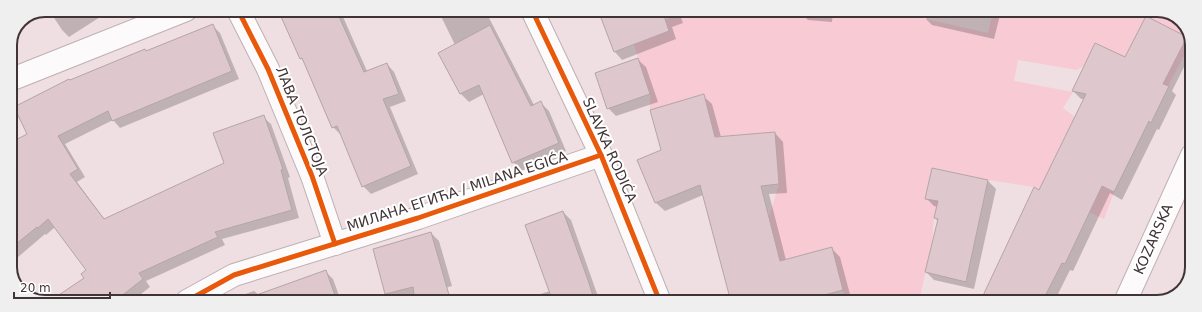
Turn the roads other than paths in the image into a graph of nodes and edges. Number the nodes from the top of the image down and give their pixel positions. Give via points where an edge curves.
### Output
1 (168, 17) edge
2 (242, 17) edge
3 (535, 17) edge
4 (17, 77) edge
5 (601, 155) junction
6 (1185, 170) edge
7 (335, 244) junction
8 (198, 295) edge
9 (657, 295) edge
10 (1128, 295) edge

1 - 4 street
2 - 7 street, ЛАВА ТОЛСТОЈА via 268,69 312,176
3 - 5 street, SLAVKA RODIĆA
5 - 7 street, МИЛАНА ЕГИЋА / MILANA EGIĆA
5 - 9 street, SLAVKA RODIĆA
6 - 10 street, KOZARSKA
7 - 8 street, МИЛАНА ЕГИЋА / MILANA EGIĆA via 234,275

